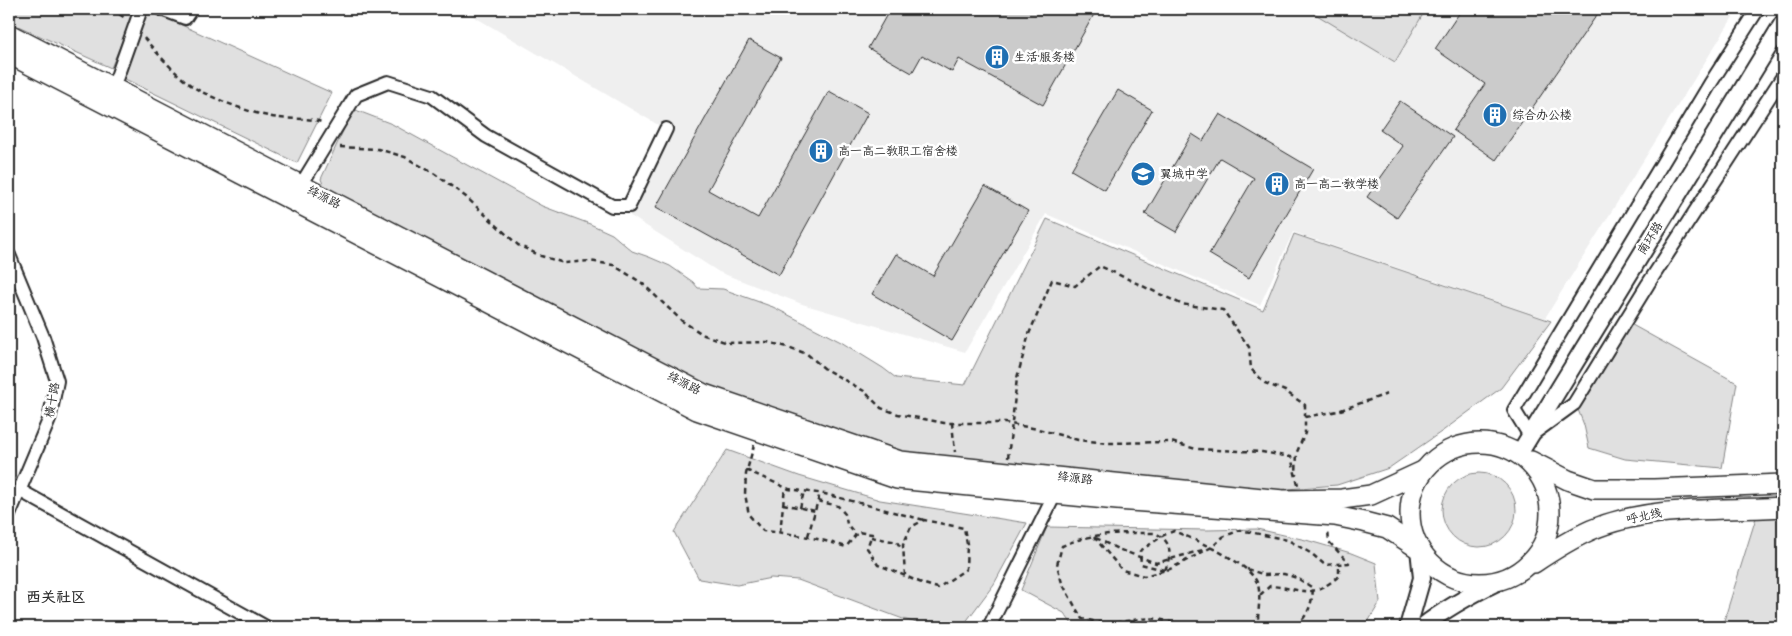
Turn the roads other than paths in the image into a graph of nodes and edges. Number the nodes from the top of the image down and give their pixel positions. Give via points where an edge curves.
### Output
1 (141, 9) edge
2 (161, 9) edge
3 (190, 9) edge
4 (1758, 9) edge
5 (1783, 23) edge
6 (9, 34) edge
7 (9, 54) edge
8 (1783, 76) edge
9 (113, 88) junction
10 (666, 129) dead end
11 (301, 185) junction
12 (9, 255) edge
13 (1530, 436) junction
14 (1519, 454) junction
15 (1423, 471) junction
16 (1783, 484) edge
17 (20, 490) junction
18 (1055, 494) junction
19 (1783, 507) edge
20 (9, 515) edge
21 (1419, 549) junction
22 (1518, 572) junction
23 (1499, 581) junction
24 (261, 626) edge
25 (990, 627) edge
26 (1408, 627) edge
27 (1422, 627) edge

1 - 9 street
2 - 3 street via 185,18
4 - 13 street via 1514,410
5 - 13 main road, 南环路
6 - 9 highway, 绛源路
7 - 18 highway, 绛源路 via 697,410 897,479
8 - 13 street via 1574,404
9 - 11 highway, 绛源路
10 - 11 street via 629,206 612,206 486,136 432,96 388,82 356,95
11 - 15 highway, 绛源路 via 704,394 900,461 1283,500 1371,495
12 - 17 street, 横十路 via 43,337 57,381 50,420
13 - 14 main road, 南环路
14 - 15 highway, 呼北线 via 1491,443 1472,443 1437,457
14 - 16 highway, 呼北线 via 1544,469 1594,489 1654,490
14 - 22 highway, 呼北线 via 1534,467 1544,483 1550,502 1550,521 1545,541 1534,559
15 - 21 highway, 呼北线 via 1414,487 1409,512 1413,537
17 - 20 street, 横十路
17 - 24 street
18 - 21 highway, 绛源路 via 1327,516 1387,528
18 - 25 street
19 - 22 highway, 呼北线 via 1666,512 1624,520 1591,530
21 - 23 highway, 呼北线 via 1441,572 1459,581 1478,584
21 - 26 main road via 1422,578
22 - 23 highway, 呼北线
23 - 27 main road via 1458,602

